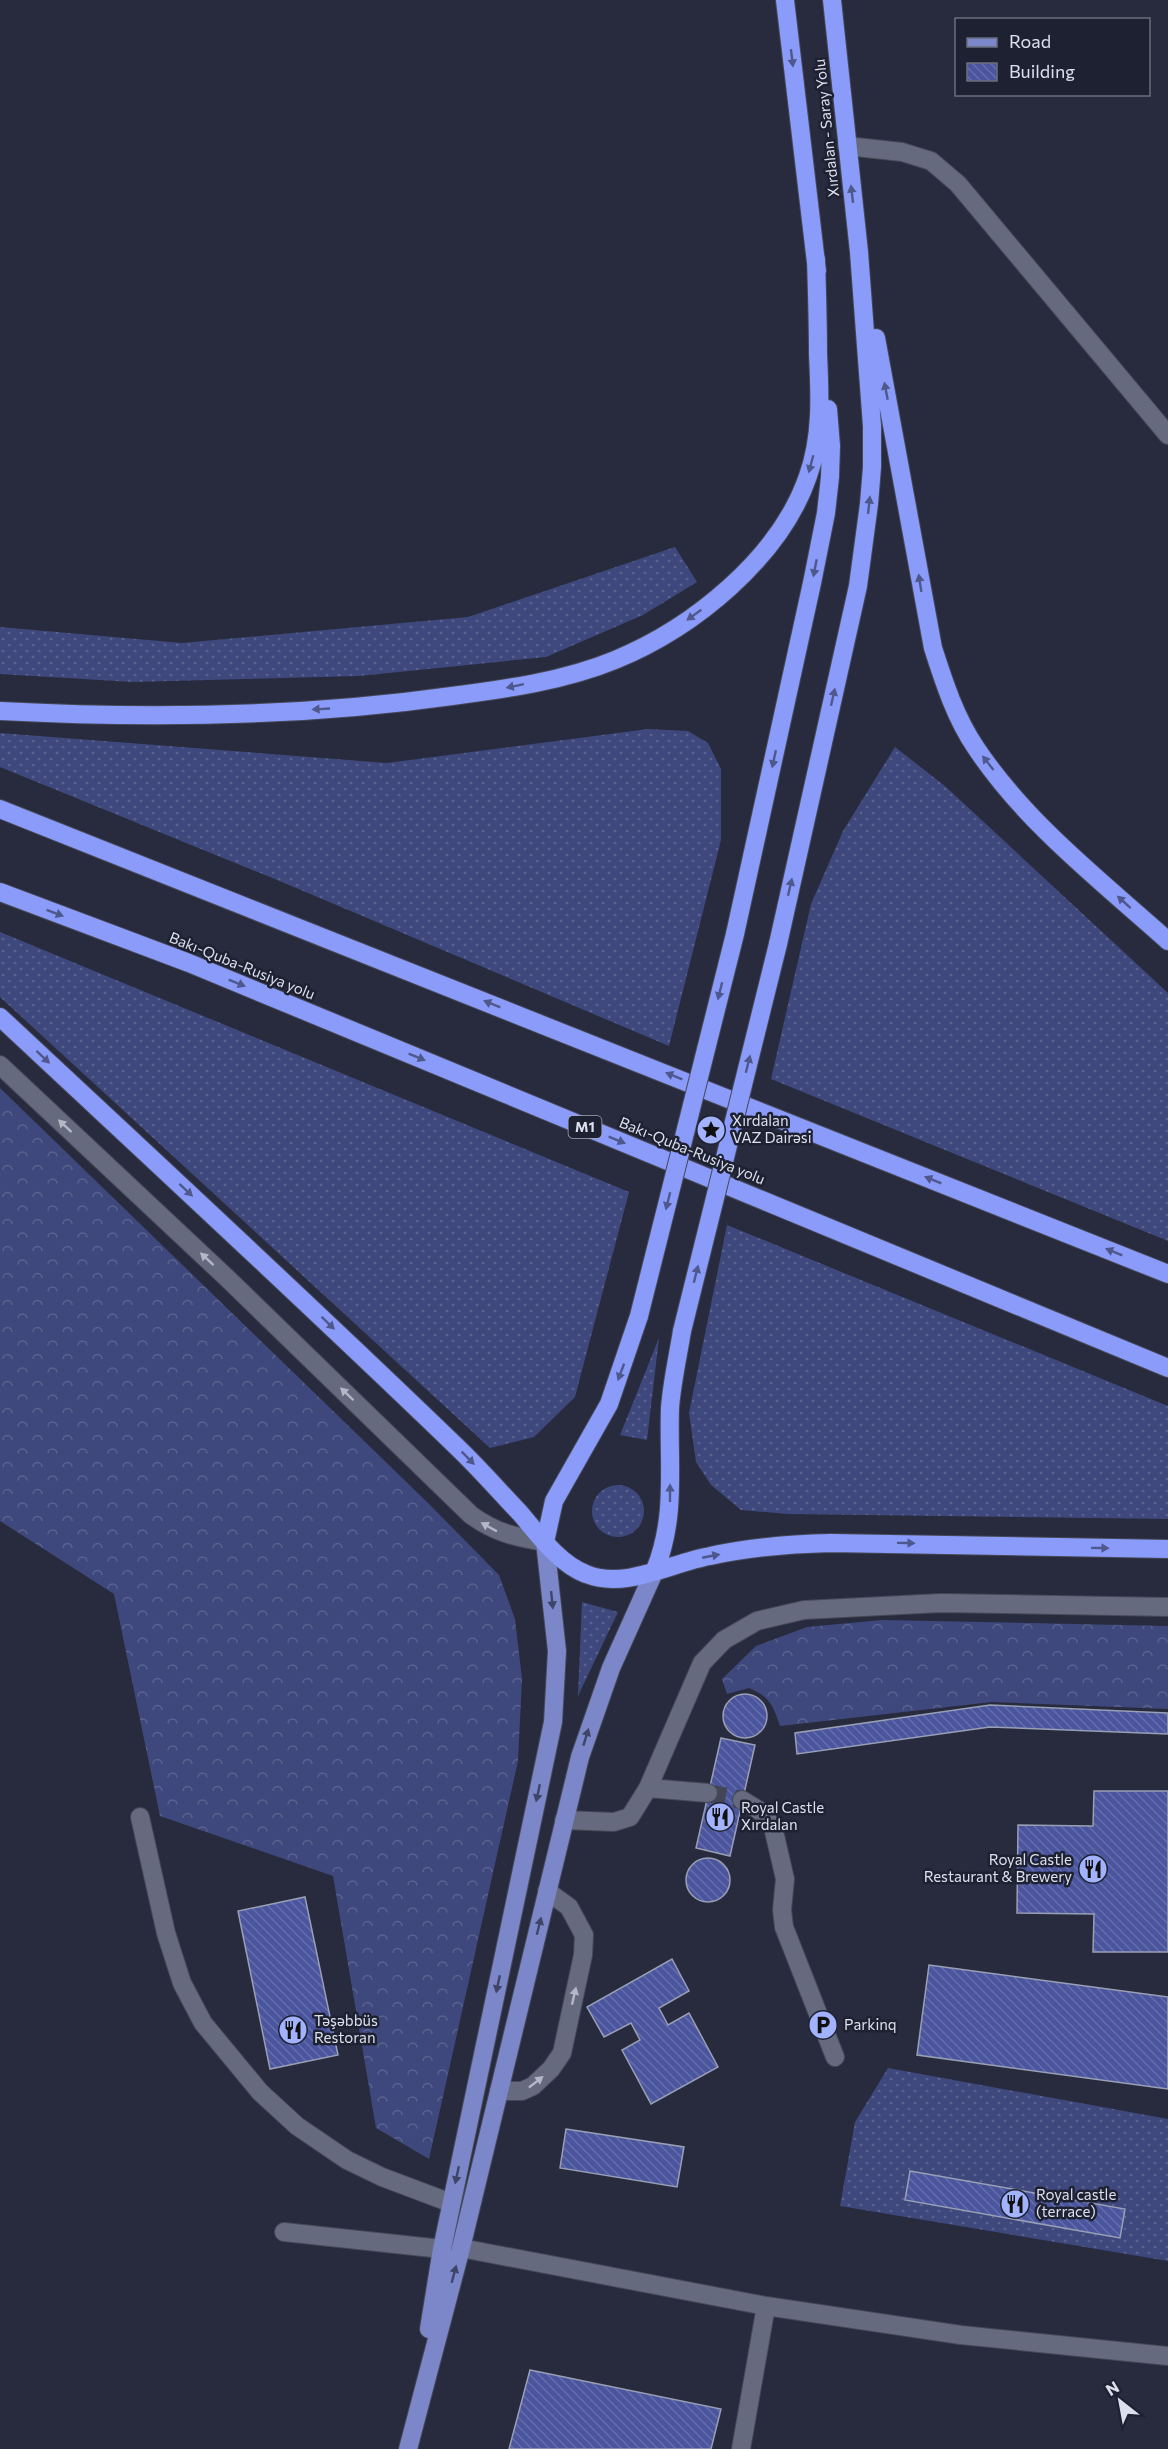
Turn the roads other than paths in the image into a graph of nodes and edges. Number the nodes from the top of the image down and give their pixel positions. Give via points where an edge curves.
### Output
1 (785, 0) edge
2 (832, 0) edge
3 (847, 146) junction
4 (860, 252) junction
5 (816, 260) junction
6 (1168, 435) edge
7 (0, 711) edge
8 (0, 809) edge
9 (0, 892) edge
10 (1168, 941) edge
11 (0, 1017) edge
12 (0, 1065) edge
13 (1168, 1274) edge
14 (1168, 1368) edge
15 (546, 1542) junction
16 (1168, 1549) edge
17 (655, 1570) junction
18 (1168, 1607) edge
19 (648, 1788) junction
20 (708, 1793) tunnel mouth
21 (742, 1800) tunnel mouth
22 (140, 1817) dead end
23 (564, 1820) junction
24 (519, 1885) junction
25 (547, 1891) junction
26 (835, 2057) dead end
27 (477, 2086) junction
28 (499, 2091) junction
29 (451, 2203) junction
30 (284, 2232) dead end
31 (461, 2248) junction
32 (442, 2249) junction
33 (766, 2306) junction
34 (1168, 2356) edge
35 (410, 2440) edge
36 (741, 2449) edge

1 -> 5 highway
2 - 3 highway, Xırdalan - Saray Yolu
4 -> 3 highway, Xırdalan - Saray Yolu
3 - 6 lane via 902,152 930,161 958,184
10 -> 4 highway via 1057,842 1011,792 975,747 948,694 930,637
17 -> 4 highway, bridge via 669,1527 670,1406 682,1330 778,944 858,586 869,504 872,426
5 -> 7 highway via 820,401 817,443 808,477 781,526 748,569 719,598 667,635 613,661 574,673 425,700 231,714
5 -> 15 highway, bridge via 831,477 812,584 735,934 639,1316 609,1404 554,1501
13 -> 8 highway
9 -> 14 highway, Bakı-Quba-Rusiya yolu / M1 via 189,963
11 -> 15 highway via 321,1316 471,1461
15 -> 12 lane via 504,1534 471,1515
15 - 17 highway via 584,1574 624,1579
15 -> 24 main road via 557,1651 556,1685 553,1722
17 -> 16 highway via 748,1549 831,1542
23 -> 17 main road via 591,1722
18 - 19 lane via 941,1603 804,1610 756,1621 724,1640 702,1663
19 - 20 lane
19 - 23 lane via 630,1817 614,1822
21 - 26 lane via 760,1811 773,1827 785,1879 784,1927
22 - 29 lane via 166,1933 182,1983 203,2023 260,2092 297,2126 346,2160
23 - 25 main road
24 - 25 main road
24 -> 27 main road
28 -> 25 main road
28 -> 25 lane via 522,2091 533,2086 562,2053 585,1935 569,1907
27 - 28 main road
27 -> 29 main road
28 - 31 main road
29 - 32 main road
30 - 32 lane
31 - 33 lane
35 -> 31 main road
32 - 35 main road
33 - 34 lane via 961,2335
33 - 36 lane

